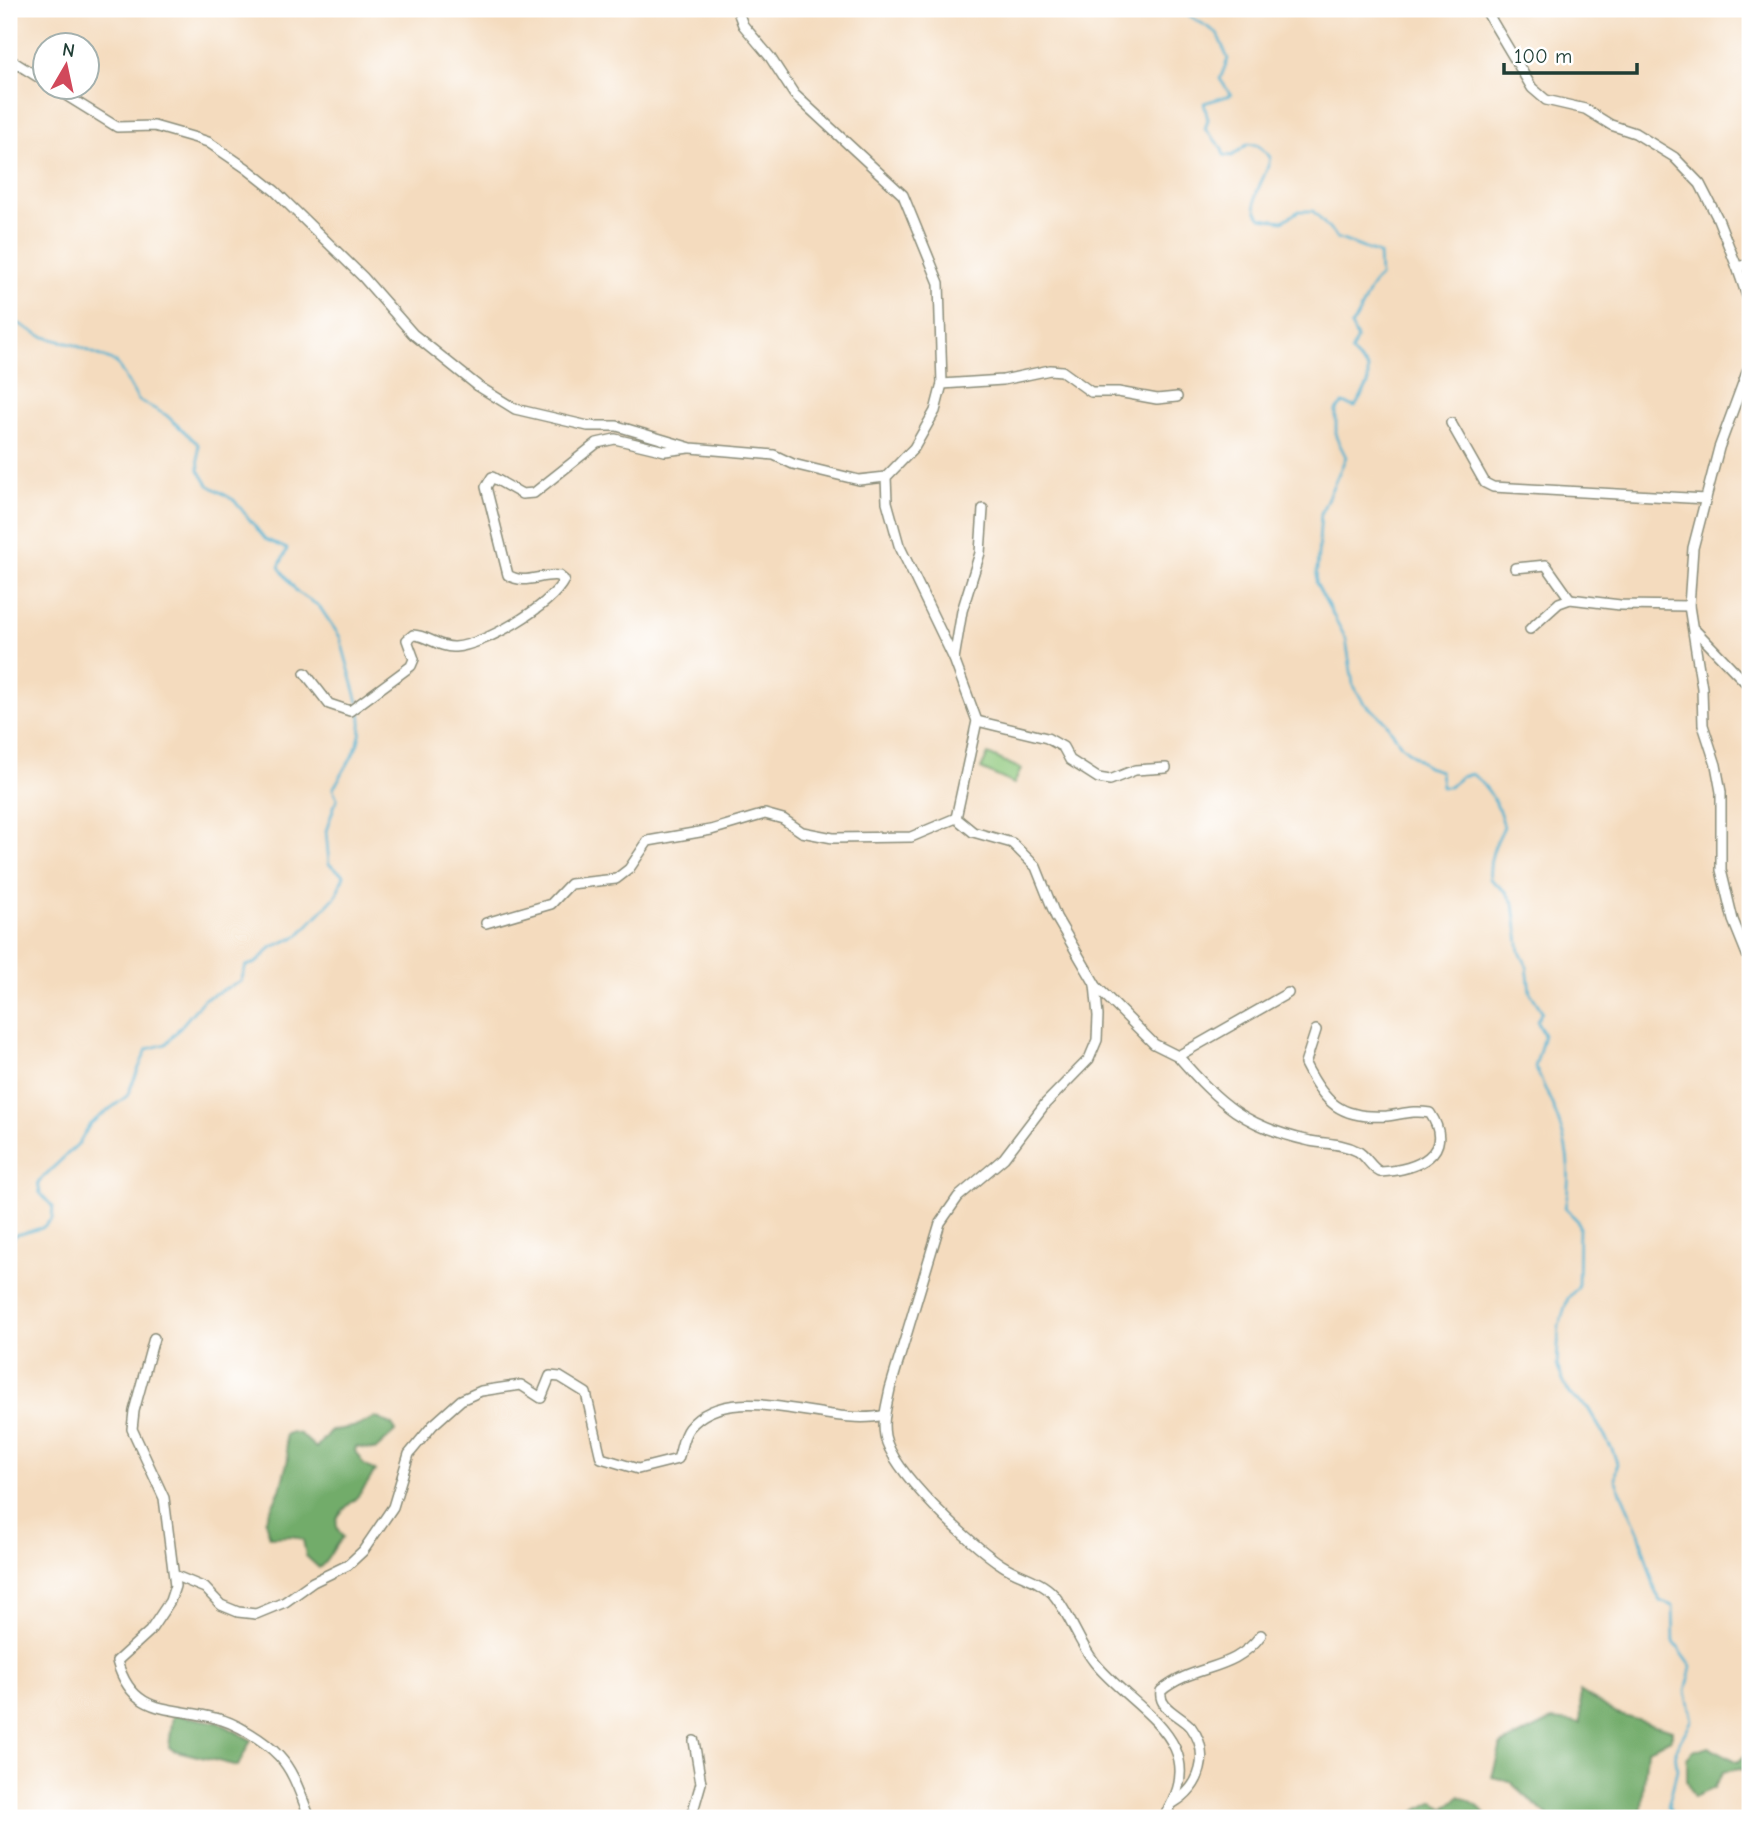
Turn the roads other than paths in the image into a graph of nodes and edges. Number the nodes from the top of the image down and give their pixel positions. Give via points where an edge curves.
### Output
1 (737, 9) edge
2 (1485, 9) edge
3 (9, 59) edge
4 (32, 73) edge
5 (77, 102) edge
6 (1750, 264) edge
7 (1737, 267) junction
8 (1750, 305) edge
9 (1750, 364) edge
10 (943, 384) junction
11 (1177, 397) dead end
12 (1451, 423) dead end
13 (691, 448) junction
14 (886, 477) junction
15 (1706, 499) junction
16 (983, 509) dead end
17 (1515, 568) dead end
18 (1570, 598) junction
19 (1689, 606) junction
20 (1530, 629) dead end
21 (1695, 629) junction
22 (954, 659) junction
23 (305, 673) dead end
24 (1750, 687) edge
25 (977, 721) junction
26 (1166, 768) dead end
27 (956, 818) junction
28 (486, 923) dead end
29 (1750, 962) edge
30 (1095, 984) junction
31 (1288, 993) dead end
32 (1316, 1030) dead end
33 (1178, 1056) junction
34 (154, 1338) dead end
35 (885, 1415) junction
36 (176, 1576) junction
37 (1261, 1635) dead end
38 (694, 1741) dead end
39 (1173, 1803) junction
40 (310, 1818) edge
41 (691, 1818) edge
42 (1163, 1818) edge

1 - 10 street via 743,25 794,94 903,195 939,283
2 - 7 street via 1532,88 1546,100 1585,109 1674,157 1700,184
3 - 4 street
5 - 13 street via 117,127 154,126 196,138 246,168 363,277 413,334 515,409 589,426 617,426
6 - 7 street
7 - 8 street
9 - 15 street
10 - 11 street via 1003,380 1050,370 1062,372 1091,392
10 - 14 street via 935,411 914,448
12 - 15 street via 1485,483 1493,487
13 - 14 street via 774,455 859,480
13 - 23 street via 665,451 615,439 597,443 534,493 522,494 496,477 488,480 508,575 524,580 559,576 564,580 558,592 536,612 455,647 413,635 407,640 414,659 411,666 350,711 329,704
14 - 22 street via 898,545
15 - 19 street via 1693,548
16 - 22 street via 980,553 962,611
17 - 18 street via 1546,565
18 - 19 street via 1620,605
18 - 20 street
19 - 21 street
21 - 24 street
21 - 29 street via 1703,725 1721,792 1721,870 1732,920
22 - 25 street
25 - 26 street via 1047,738 1098,778 1110,780 1135,770
25 - 27 street
27 - 28 street via 911,837 833,838 802,832 765,814 648,841 629,869 616,879 570,884 551,904
27 - 30 street via 973,832 1012,843 1036,867 1056,917
30 - 33 street via 1154,1044
30 - 35 street via 1097,1040 1089,1059 1045,1104 1004,1158 958,1196 940,1223
31 - 33 street
32 - 33 street via 1306,1064 1329,1104 1352,1115 1430,1113 1441,1139 1436,1151 1414,1165 1380,1172 1360,1152 1343,1145 1259,1126 1215,1098
34 - 36 street via 132,1429 164,1498
35 - 36 street via 868,1419 779,1406 729,1407 701,1417 690,1428 678,1459 638,1469 601,1458 586,1393 560,1377 550,1376 541,1398 521,1385 481,1391 461,1400 416,1443 393,1507 348,1565 256,1614 221,1605 205,1588
35 - 39 street via 886,1439 904,1473 999,1563 1053,1595 1094,1662 1161,1726 1180,1767
36 - 40 street via 166,1610 117,1661 126,1682 152,1706 217,1718 273,1750 293,1777
37 - 39 street via 1250,1651 1224,1666 1183,1675 1161,1691 1162,1703 1194,1732 1202,1760 1194,1785
38 - 41 street via 701,1783
39 - 42 street

